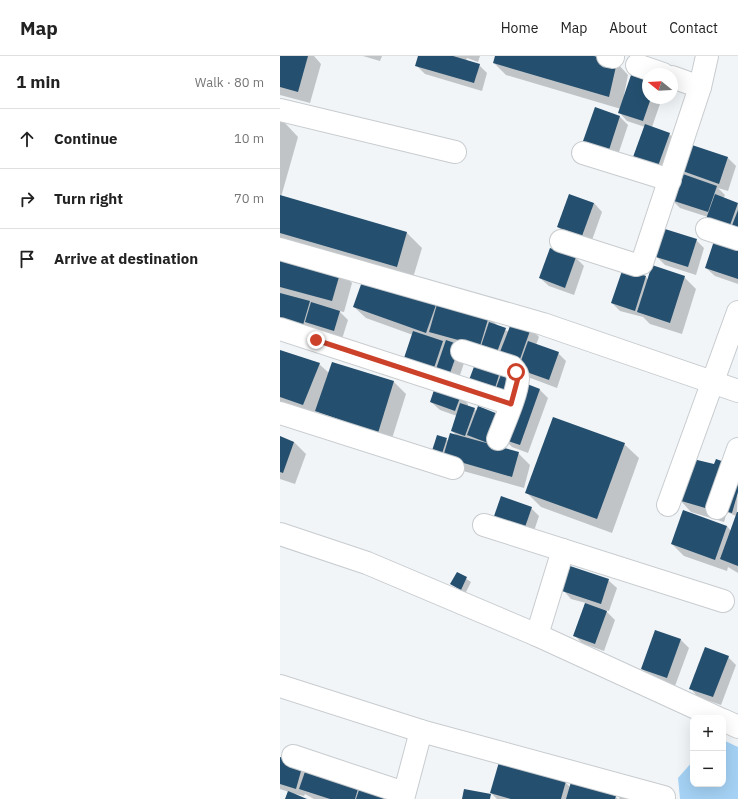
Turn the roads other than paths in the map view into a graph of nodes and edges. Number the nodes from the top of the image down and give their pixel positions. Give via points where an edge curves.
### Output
1 (707, 56) edge
2 (637, 66) dead end
3 (644, 68) edge
4 (678, 79) edge
5 (700, 87) junction
6 (280, 110) edge
7 (455, 152) dead end
8 (583, 153) dead end
9 (670, 180) junction
10 (707, 229) dead end
11 (738, 239) edge
12 (562, 241) dead end
13 (280, 249) edge
14 (738, 312) edge
15 (280, 329) edge
16 (462, 351) dead end
17 (712, 382) junction
18 (738, 391) edge
19 (511, 404) junction
20 (280, 413) edge
21 (498, 439) dead end
22 (738, 449) edge
23 (453, 468) dead end
24 (668, 505) dead end
25 (717, 508) dead end
26 (484, 525) dead end
27 (280, 534) edge
28 (564, 550) junction
29 (723, 601) dead end
30 (537, 635) junction
31 (280, 686) edge
32 (711, 715) edge
33 (726, 721) edge
34 (738, 727) edge
35 (421, 731) junction
36 (293, 756) dead end
37 (403, 796) edge
38 (664, 797) dead end

1 - 5 street
2 - 3 street
4 - 5 street
5 - 9 street
6 - 7 street
8 - 9 street
9 - 12 street via 642,263 636,265
10 - 11 street
13 - 17 street via 542,324
14 - 17 street
15 - 19 street
16 - 19 street via 512,367 518,378
17 - 18 street
17 - 24 street
19 - 21 street
20 - 23 street
22 - 25 street
26 - 28 street
27 - 30 street via 367,563
28 - 29 street
28 - 30 street
30 - 32 street
31 - 35 street
33 - 34 street
35 - 37 street
35 - 38 street
36 - 37 street

